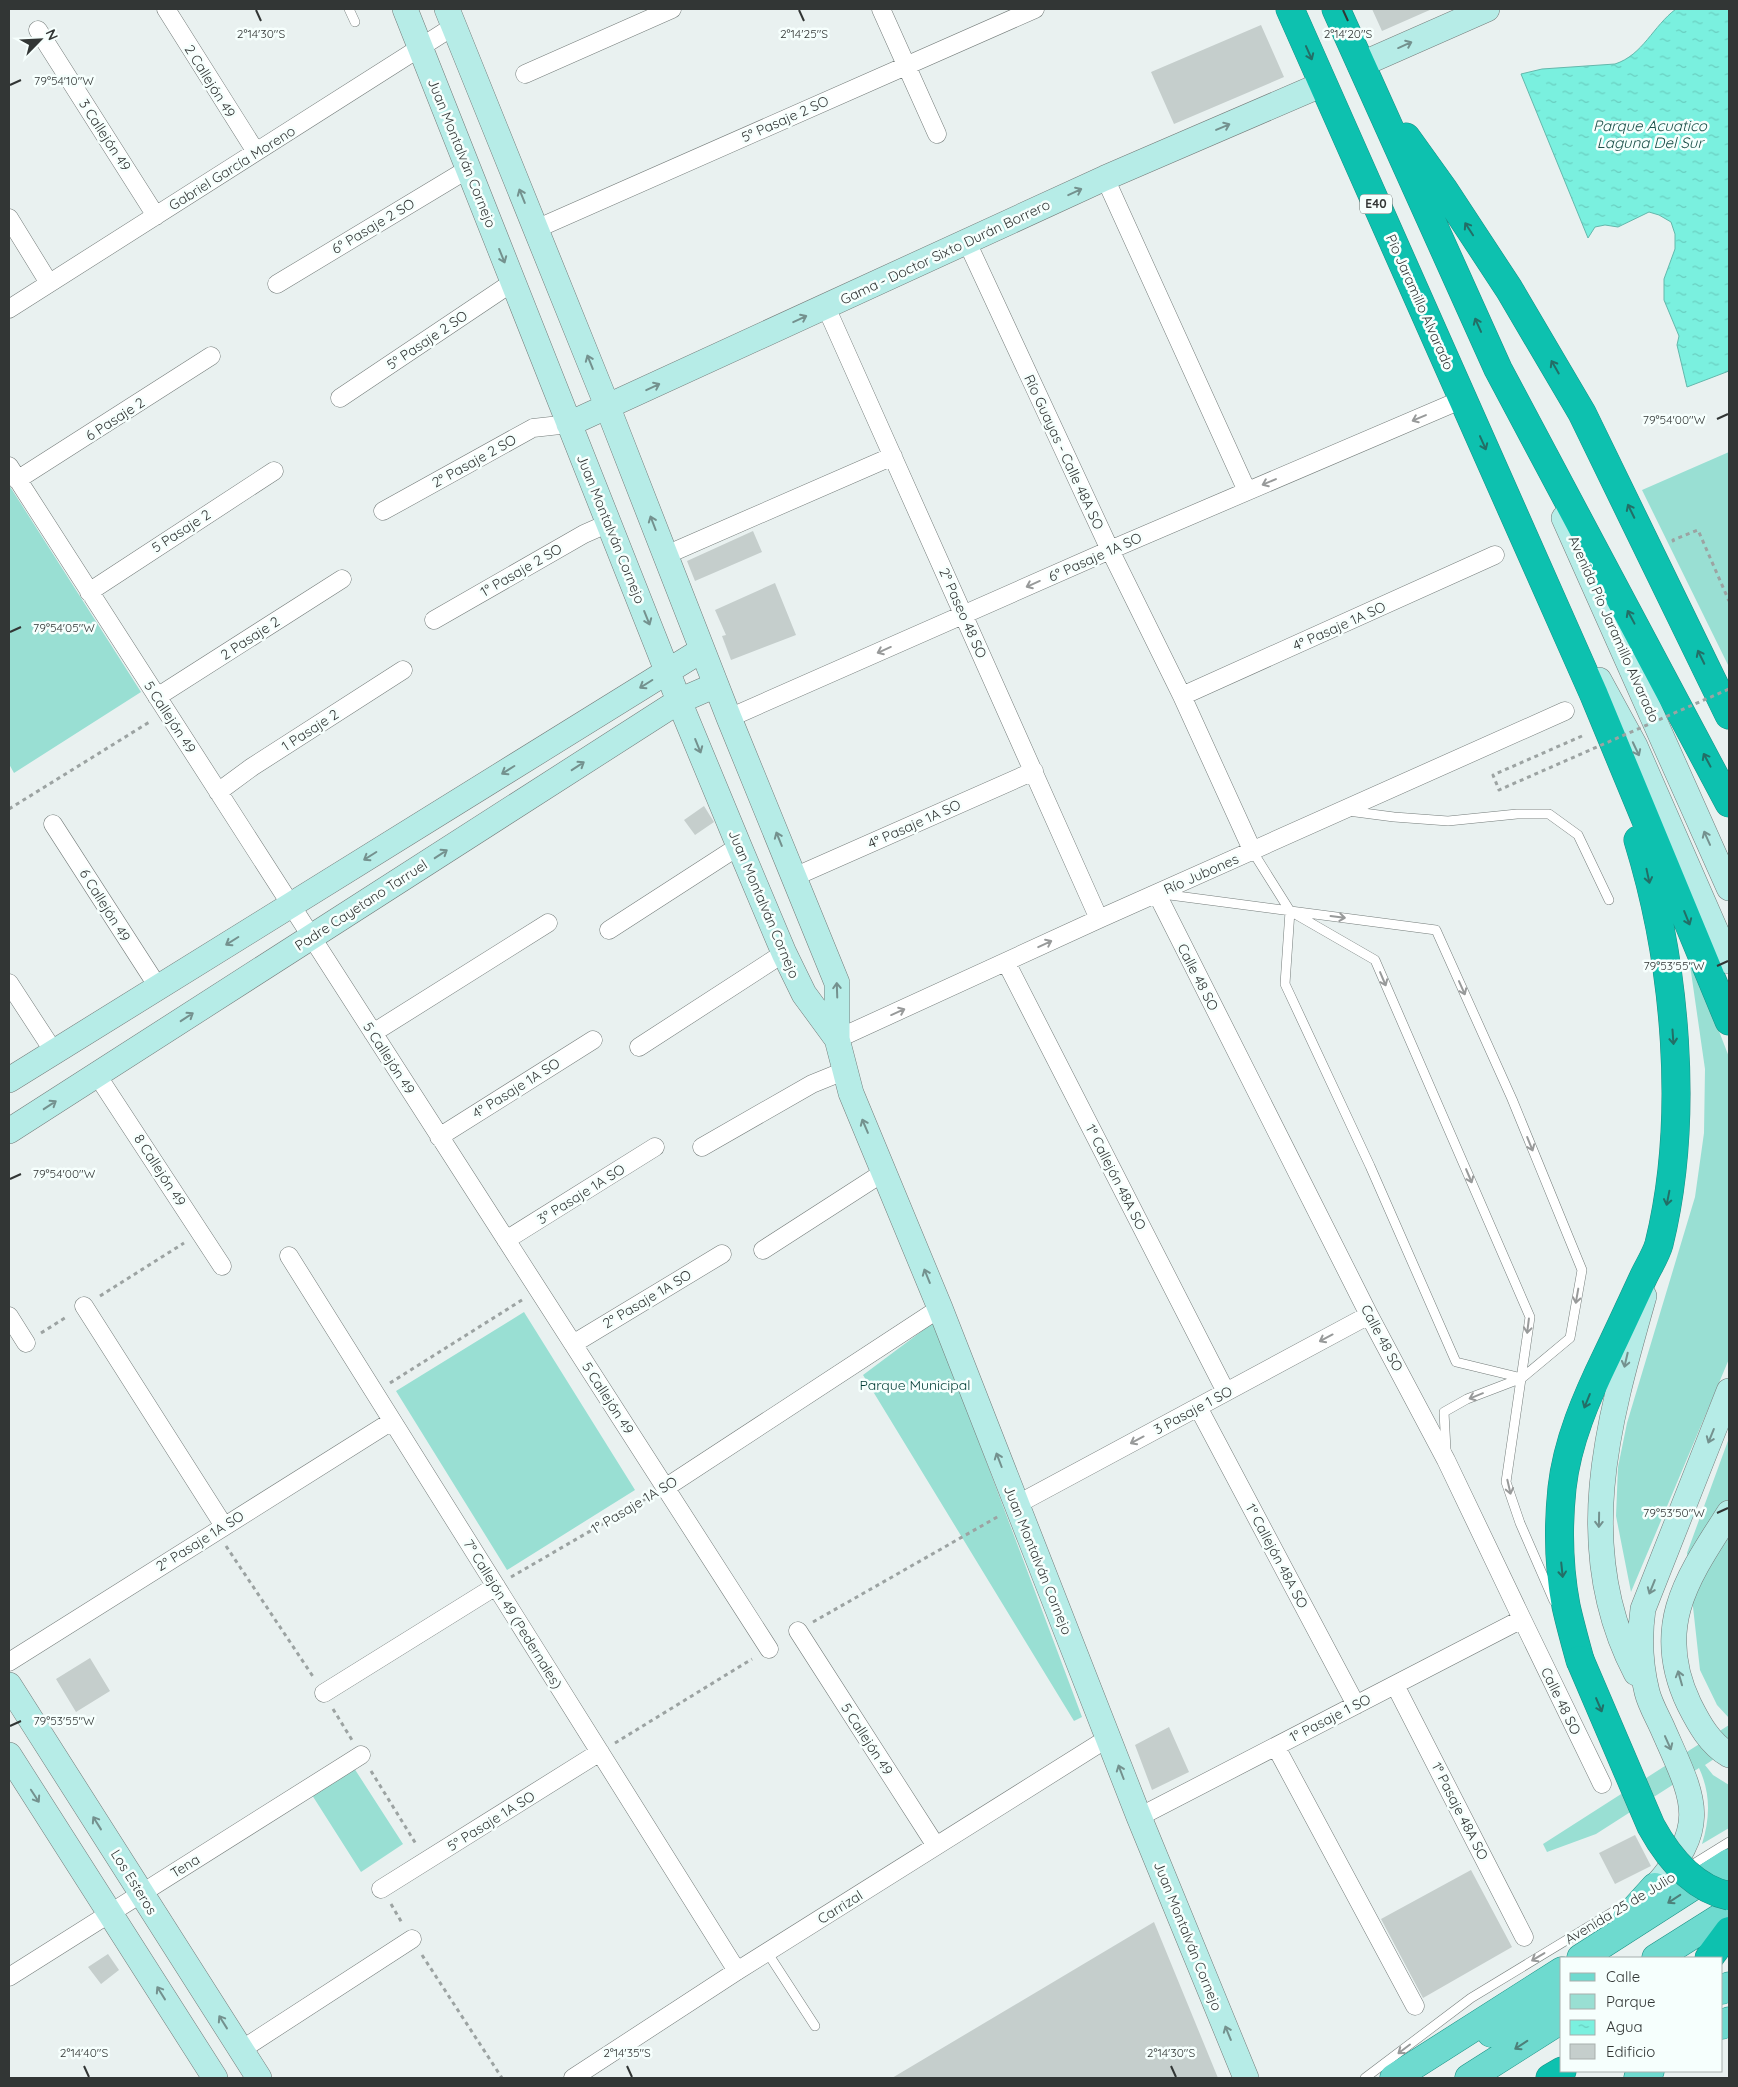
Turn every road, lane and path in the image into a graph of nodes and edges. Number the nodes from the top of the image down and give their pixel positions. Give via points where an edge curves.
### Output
1 (166, 9) edge
2 (349, 9) edge
3 (405, 9) edge
4 (672, 9) edge
5 (881, 9) edge
6 (1035, 9) edge
7 (1290, 9) edge
8 (1336, 9) edge
9 (1487, 9) edge
10 (451, 17) edge
11 (355, 22) dead end
12 (38, 30) dead end
13 (420, 48) junction
14 (906, 65) junction
15 (525, 74) dead end
16 (1366, 77) junction
17 (1323, 84) junction
18 (937, 134) dead end
19 (256, 152) junction
20 (468, 169) junction
21 (1105, 178) junction
22 (156, 216) junction
23 (9, 218) edge
24 (536, 229) junction
25 (967, 242) junction
26 (513, 282) junction
27 (49, 283) junction
28 (278, 284) dead end
29 (826, 307) junction
30 (9, 309) edge
31 (211, 356) dead end
32 (1498, 369) junction
33 (340, 398) dead end
34 (1464, 399) junction
35 (608, 408) junction
36 (569, 424) junction
37 (894, 456) junction
38 (274, 471) dead end
39 (13, 473) edge
40 (1247, 491) junction
41 (383, 511) dead end
42 (609, 523) junction
43 (1677, 549) dead end
44 (1110, 550) junction
45 (666, 555) junction
46 (1495, 555) dead end
47 (1538, 568) junction
48 (342, 579) dead end
49 (90, 592) junction
50 (1729, 601) edge
51 (964, 615) junction
52 (434, 620) dead end
53 (702, 650) junction
54 (403, 670) dead end
55 (668, 671) junction
56 (716, 685) junction
57 (1594, 695) junction
58 (1182, 696) junction
59 (679, 701) junction
60 (1727, 701) edge
61 (162, 704) junction
62 (1565, 712) dead end
63 (729, 718) junction
64 (1582, 736) dead end
65 (1034, 771) junction
66 (218, 792) junction
67 (1729, 803) edge
68 (9, 808) edge
69 (1345, 810) junction
70 (53, 824) dead end
71 (739, 846) junction
72 (1253, 852) junction
73 (794, 877) junction
74 (1728, 885) edge
75 (1157, 894) junction
76 (1610, 900) dead end
77 (290, 905) junction
78 (1290, 911) junction
79 (1099, 919) junction
80 (548, 923) dead end
81 (609, 930) dead end
82 (311, 937) junction
83 (784, 952) junction
84 (1729, 961) edge
85 (1006, 962) junction
86 (9, 983) edge
87 (158, 987) junction
88 (1729, 1021) edge
89 (373, 1033) junction
90 (837, 1039) junction
91 (593, 1040) dead end
92 (639, 1047) dead end
93 (54, 1052) junction
94 (844, 1071) junction
95 (97, 1074) junction
96 (9, 1080) edge
97 (9, 1131) edge
98 (440, 1137) junction
99 (655, 1147) dead end
100 (702, 1147) dead end
101 (884, 1172) junction
102 (201, 1233) junction
103 (506, 1240) junction
104 (1659, 1246) junction
105 (764, 1250) dead end
106 (722, 1254) dead end
107 (289, 1256) dead end
108 (222, 1266) dead end
109 (538, 1290) junction
110 (84, 1306) junction
111 (940, 1308) junction
112 (1369, 1315) junction
113 (9, 1316) edge
114 (26, 1342) joint
115 (573, 1344) junction
116 (1522, 1378) junction
117 (1729, 1391) edge
118 (374, 1392) junction
119 (1226, 1392) junction
120 (1198, 1407) junction
121 (392, 1421) junction
122 (1446, 1460) junction
123 (665, 1488) junction
124 (1016, 1505) junction
125 (1729, 1513) edge
126 (224, 1526) junction
127 (496, 1586) junction
128 (1522, 1620) junction
129 (798, 1631) dead end
130 (768, 1649) dead end
131 (1580, 1660) junction
132 (9, 1662) edge
133 (9, 1685) edge
134 (1395, 1685) junction
135 (324, 1693) dead end
136 (1647, 1694) junction
137 (1356, 1705) junction
138 (1108, 1738) junction
139 (1276, 1746) junction
140 (600, 1752) junction
141 (9, 1755) edge
142 (1729, 1755) edge
143 (361, 1756) dead end
144 (1602, 1784) dead end
145 (1139, 1817) junction
146 (1729, 1842) edge
147 (936, 1846) junction
148 (1729, 1863) edge
149 (1655, 1887) junction
150 (381, 1889) joint
151 (142, 1894) junction
152 (1729, 1896) edge
153 (1729, 1912) edge
154 (110, 1914) junction
155 (1729, 1922) edge
156 (1729, 1931) edge
157 (1524, 1937) dead end
158 (412, 1939) junction
159 (766, 1952) junction
160 (1592, 1952) edge
161 (1664, 1952) edge
162 (1709, 1957) edge
163 (737, 1971) junction
164 (1560, 1972) edge
165 (9, 1977) edge
166 (1560, 2001) edge
167 (1415, 2006) dead end
168 (1560, 2019) edge
169 (815, 2026) dead end
170 (241, 2050) junction
171 (215, 2078) edge
172 (259, 2078) edge
173 (502, 2078) edge
174 (573, 2078) edge
175 (1246, 2078) edge
176 (1365, 2078) edge
177 (1394, 2078) edge
178 (1469, 2078) edge

1 - 19 street, 2 Callejón 49
2 - 11 lane
3 - 13 street, Juan Montalván Cornejo
4 - 15 street
5 - 14 street
6 - 14 street, 5° Pasaje 2 SO
7 -> 17 highway, Pío Jaramillo Alvarado / E40
8 - 16 highway
16 -> 9 street
10 - 13 street, Gabriel García Moreno
24 -> 10 street, Juan Montalván Cornejo
12 - 22 street, 3 Callejón 49
13 - 19 street, Gabriel García Moreno
13 - 20 street, Juan Montalván Cornejo
14 - 18 street
14 - 24 street, 5° Pasaje 2 SO
32 -> 16 highway
60 -> 16 highway via 1582,413 1509,288
21 -> 17 street, Gama - Doctor Sixto Durán Borrero
17 - 34 highway, Pío Jaramillo Alvarado / E40
19 - 22 street, Gabriel García Moreno
20 -> 26 street, Juan Montalván Cornejo
20 - 28 street, 6° Pasaje 2 SO
25 -> 21 street, Gama - Doctor Sixto Durán Borrero
21 - 40 street
22 - 27 street, Gabriel García Moreno
23 - 27 street
35 -> 24 street, Juan Montalván Cornejo
25 - 29 street, Gama - Doctor Sixto Durán Borrero
25 - 44 street, Río Guayas - Calle 48A SO
26 - 33 street, 5° Pasaje 2 SO
26 - 36 street, Juan Montalván Cornejo
27 - 30 street, Gabriel García Moreno
35 -> 29 street, Gama - Doctor Sixto Durán Borrero
29 - 37 street, 2° Paseo 48 SO
31 - 39 street, 6 Pasaje 2
67 -> 32 highway
74 -> 32 street, Avenida Pío Jaramillo Alvarado
34 -> 40 street, 6° Pasaje 1A SO
34 -> 47 highway, Pío Jaramillo Alvarado / E40
35 - 36 street, Gama - Doctor Sixto Durán Borrero
45 -> 35 street, Juan Montalván Cornejo
36 - 41 street, 2° Pasaje 2 SO via 533,428
36 - 42 street, Juan Montalván Cornejo
37 - 45 street
37 - 51 street, 2° Paseo 48 SO
38 - 49 street, 5 Pasaje 2
39 - 49 street, 5 Callejón 49
40 - 44 street, 6° Pasaje 1A SO
42 - 52 street, 1° Pasaje 2 SO
42 -> 55 street, Juan Montalván Cornejo
43 - 50 path via 1673,540 1698,530
44 -> 51 street, 6° Pasaje 1A SO
44 - 58 street, Río Guayas - Calle 48A SO
45 - 53 street, Juan Montalván Cornejo
46 - 58 street, 4° Pasaje 1A SO
47 - 57 highway, Pío Jaramillo Alvarado
47 -> 84 street via 1635,746
48 - 61 street, 2 Pasaje 2
49 - 61 street, 5 Callejón 49
51 -> 63 street, 6° Pasaje 1A SO
51 - 65 street, 2° Paseo 48 SO
53 - 55 street
53 - 56 street, Juan Montalván Cornejo
54 - 66 street, 1 Pasaje 2
55 - 59 street, Juan Montalván Cornejo
55 -> 77 street
56 - 59 street, Padre Cayetano Tarruel
56 - 63 street, Juan Montalván Cornejo
57 -> 88 highway
57 -> 104 highway via 1646,865 1668,983 1676,1083 1676,1136
58 - 72 street, Río Guayas - Calle 48A SO
59 -> 71 street, Juan Montalván Cornejo
82 -> 59 street, Padre Cayetano Tarruel
60 - 64 path, bridge via 1499,790 1493,776
61 - 66 street, 5 Callejón 49
61 - 68 path
62 - 69 street, Río Jubones
73 -> 63 street, Juan Montalván Cornejo
65 - 73 street, 4° Pasaje 1A SO
65 - 79 street, 2° Paseo 48 SO
66 - 77 street, 5 Callejón 49
69 - 72 street, Río Jubones
69 - 76 lane via 1448,822 1517,814 1549,814 1578,835
70 - 87 street, 6 Callejón 49
71 - 81 street
71 - 83 street, Juan Montalván Cornejo
72 - 75 street, Río Jubones
72 - 78 lane
90 -> 73 street, Juan Montalván Cornejo via 837,983
75 - 78 lane
75 - 79 street, Río Jubones
75 - 112 street, Calle 48 SO
77 - 82 street, 5 Callejón 49
77 -> 87 street
78 -> 116 lane via 1375,960 1530,1317
78 - 116 lane via 1285,984 1456,1362
78 -> 116 lane via 1436,930 1512,1098 1582,1270 1570,1338
85 -> 79 street, Río Jubones
80 - 89 street
82 - 89 street, 5 Callejón 49
95 -> 82 street, Padre Cayetano Tarruel
83 - 90 street, Juan Montalván Cornejo via 804,994
83 - 92 street
90 -> 85 street, Río Jubones
85 - 119 street, 1° Callejón 48A SO
86 - 93 street
87 - 93 street
89 - 98 street, 5 Callejón 49
90 - 94 street, Juan Montalván Cornejo
91 - 98 street, 4° Pasaje 1A SO
93 - 96 street
94 - 100 street via 812,1084
101 -> 94 street, Juan Montalván Cornejo
97 -> 95 street, Padre Cayetano Tarruel
95 - 102 street, 8 Callejón 49
98 - 103 street, 5 Callejón 49
99 - 103 street, 3° Pasaje 1A SO
101 - 105 street
111 -> 101 street, Juan Montalván Cornejo
102 - 108 street, 8 Callejón 49
102 - 110 path
103 - 109 street, 5 Callejón 49
104 -> 131 highway via 1585,1404 1571,1444 1562,1486 1561,1562 1566,1606
104 -> 136 street via 1628,1350 1605,1452 1599,1524 1606,1586 1619,1632
106 - 115 street, 2° Pasaje 1A SO
107 - 118 street, 7° Callejón 49 (Pedernales)
109 - 115 street, 5 Callejón 49
109 - 118 path
110 - 114 path
110 - 126 street
111 - 123 street, 1° Pasaje 1A SO
124 -> 111 street, Juan Montalván Cornejo
112 -> 119 street, 3 Pasaje 1 SO
112 - 122 street, Calle 48 SO
113 - 114 street
115 - 123 street, 5 Callejón 49
116 -> 122 lane via 1467,1399 1444,1412
116 -> 131 lane via 1506,1482 1520,1523
117 -> 136 street via 1643,1609 1641,1657
118 - 121 street, 7° Callejón 49 (Pedernales)
119 - 120 street, 3 Pasaje 1 SO
120 -> 124 street, 3 Pasaje 1 SO
120 - 137 street, 1° Callejón 48A SO
121 - 126 street, 2° Pasaje 1A SO
121 - 127 street, 7° Callejón 49 (Pedernales)
122 - 128 street, Calle 48 SO
123 - 127 path, 1° Pasaje 1A SO
123 - 130 street, 5 Callejón 49
124 - 138 street, Juan Montalván Cornejo
142 -> 125 street via 1708,1737 1692,1711 1678,1675 1674,1650 1674,1625 1684,1588
126 - 132 street, 2° Pasaje 1A SO
127 - 135 street
127 - 140 street, 7° Callejón 49 (Pedernales)
128 - 134 street, 1° Pasaje 1 SO
128 - 144 street, Calle 48 SO
129 - 147 street, 5 Callejón 49
131 -> 152 highway, bridge via 1661,1845 1691,1878
151 -> 133 street, Los Esteros
134 - 137 street, 1° Pasaje 1 SO
134 - 157 street, 1° Pasaje 48A SO
136 -> 149 street via 1686,1782 1692,1815 1684,1849
137 - 139 street, 1° Pasaje 1 SO
145 -> 138 street, Juan Montalván Cornejo
138 - 147 street, Carrizal
139 - 145 street, 1° Pasaje 1 SO
139 - 167 street
140 - 150 street, 5° Pasaje 1A SO
140 - 163 street, 7° Callejón 49 (Pedernales)
141 -> 154 street
143 - 151 street, Tena
175 -> 145 street, Juan Montalván Cornejo
146 - 149 lane, Avenida 25 de Julio
147 - 159 street, Carrizal
148 -> 160 main road, Avenida 25 de Julio
149 - 160 main road
149 -> 176 lane, Avenida 25 de Julio via 1471,1998
150 - 158 path
151 - 154 street, Tena
170 -> 151 street, Los Esteros
153 - 161 main road
154 - 165 street, Tena
171 -> 154 street
155 - 161 main road
156 - 162 highway
158 - 170 street
158 - 173 path
159 - 163 street, Carrizal
159 - 169 lane
163 - 174 street, Carrizal
164 - 177 main road
166 - 177 main road
168 -> 178 main road
170 - 172 street, Los Esteros

